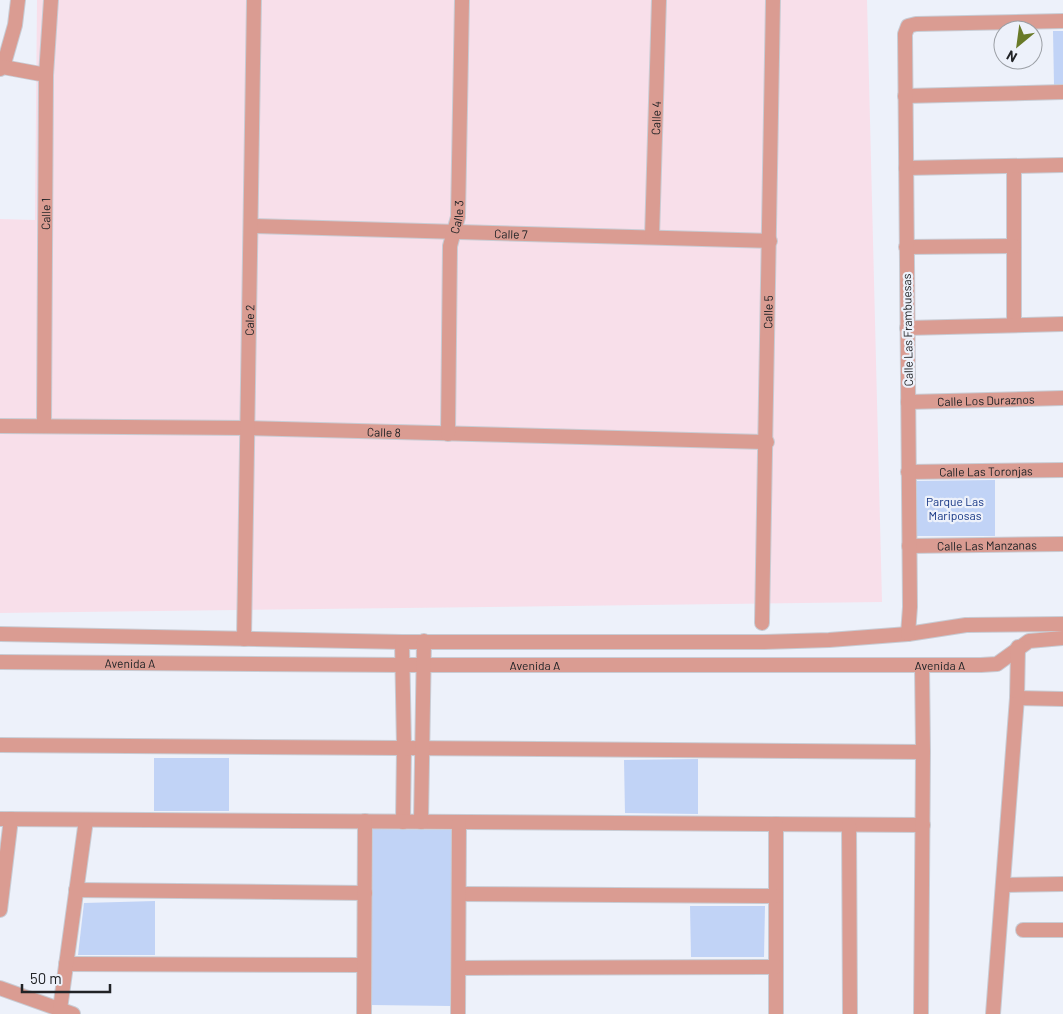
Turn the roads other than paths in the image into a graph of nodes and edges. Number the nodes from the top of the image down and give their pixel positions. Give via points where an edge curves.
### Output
1 (18, 0) edge
2 (51, 0) edge
3 (254, 0) edge
4 (462, 0) edge
5 (659, 0) edge
6 (773, 0) edge
7 (1063, 21) edge
8 (1, 68) edge
9 (46, 76) junction
10 (1063, 92) edge
11 (905, 96) junction
12 (1063, 165) edge
13 (1014, 166) junction
14 (906, 168) junction
15 (252, 226) junction
16 (454, 232) junction
17 (652, 237) junction
18 (770, 241) junction
19 (1014, 246) junction
20 (906, 247) junction
21 (1063, 324) edge
22 (1014, 325) junction
23 (907, 328) junction
24 (1063, 398) edge
25 (908, 402) junction
26 (0, 426) edge
27 (44, 426) junction
28 (248, 428) junction
29 (448, 434) junction
30 (766, 442) junction
31 (1063, 470) edge
32 (908, 472) junction
33 (1063, 544) edge
34 (909, 546) junction
35 (762, 623) dead end
36 (1063, 624) edge
37 (0, 634) edge
38 (908, 634) junction
39 (1063, 638) edge
40 (244, 639) junction
41 (424, 641) junction
42 (402, 642) junction
43 (1018, 647) junction
44 (0, 662) edge
45 (423, 664) junction
46 (403, 665) junction
47 (922, 666) junction
48 (1017, 698) junction
49 (1063, 699) edge
50 (0, 745) edge
51 (404, 748) junction
52 (422, 748) junction
53 (923, 752) junction
54 (6, 819) edge
55 (86, 820) junction
56 (365, 822) junction
57 (404, 822) junction
58 (421, 822) junction
59 (459, 822) junction
60 (776, 824) junction
61 (849, 825) junction
62 (923, 825) junction
63 (1063, 884) edge
64 (1004, 885) junction
65 (76, 890) junction
66 (365, 893) junction
67 (459, 894) junction
68 (776, 896) junction
69 (0, 910) edge
70 (1023, 930) dead end
71 (1063, 930) edge
72 (66, 964) junction
73 (364, 965) junction
74 (776, 967) junction
75 (458, 968) junction
76 (0, 988) edge
77 (67, 1012) edge
78 (364, 1014) edge
79 (458, 1014) edge
80 (776, 1014) edge
81 (850, 1014) edge
82 (921, 1014) edge
83 (994, 1014) edge

1 - 8 street via 15,25
2 - 9 street, Calle 1
3 - 15 street, Cale 2
4 - 16 street, Calle 3 via 458,217
5 - 17 street, Calle 4
6 - 18 street, Calle 5
7 - 11 street, Calle Las Frambuesas via 908,26 905,34
8 - 9 street
9 - 27 street, Calle 1
10 - 11 street
11 - 14 street, Calle Las Frambuesas
12 - 13 street
13 - 14 street
13 - 19 street
14 - 20 street, Calle Las Frambuesas
15 - 16 street, Calle 7
15 - 28 street, Cale 2
16 - 17 street, Calle 7
16 - 29 street, Calle 3 via 450,246
17 - 18 street, Calle 7
18 - 30 street, Calle 5
19 - 20 street
19 - 22 street
20 - 23 street, Calle Las Frambuesas
21 - 22 street
22 - 23 street
23 - 25 street, Calle Las Frambuesas
24 - 25 street, Calle Los Duraznos
25 - 32 street, Calle Las Frambuesas
26 - 27 street, Calle 8
27 - 28 street, Calle 8
28 - 29 street, Calle 8
28 - 40 street, Cale 2
29 - 30 street, Calle 8
30 - 35 street, Calle 5
31 - 32 street, Calle Las Toronjas
32 - 34 street, Calle Las Frambuesas
33 - 34 street, Calle Las Manzanas
34 - 38 street, Calle Las Frambuesas
36 - 38 street, Avenida A via 966,625
37 - 40 street, Avenida A
38 - 41 street, Avenida A via 764,642
39 - 43 street, Avenida A via 1029,641
40 - 42 street, Avenida A
41 - 42 street, Avenida A
41 - 45 street
42 - 46 street
43 - 47 street, Avenida A via 997,664
43 - 48 street
44 - 46 street, Avenida A
45 - 46 street, Avenida A
45 - 47 street, Avenida A
45 - 52 street
46 - 51 street
47 - 53 street
48 - 49 street
48 - 64 street
50 - 51 street
51 - 52 street
51 - 57 street
52 - 53 street
52 - 58 street
53 - 62 street
54 - 55 street
54 - 69 street
55 - 56 street
55 - 65 street
56 - 57 street
56 - 66 street
57 - 58 street
58 - 59 street
59 - 60 street
59 - 67 street
60 - 61 street
60 - 68 street
61 - 62 street
61 - 81 street
62 - 82 street
63 - 64 street
64 - 83 street
65 - 66 street
65 - 72 street
66 - 73 street
67 - 68 street
67 - 75 street
68 - 74 street
70 - 71 street
72 - 73 street
72 - 77 street
73 - 78 street
74 - 75 street
74 - 80 street
75 - 79 street
76 - 77 street

